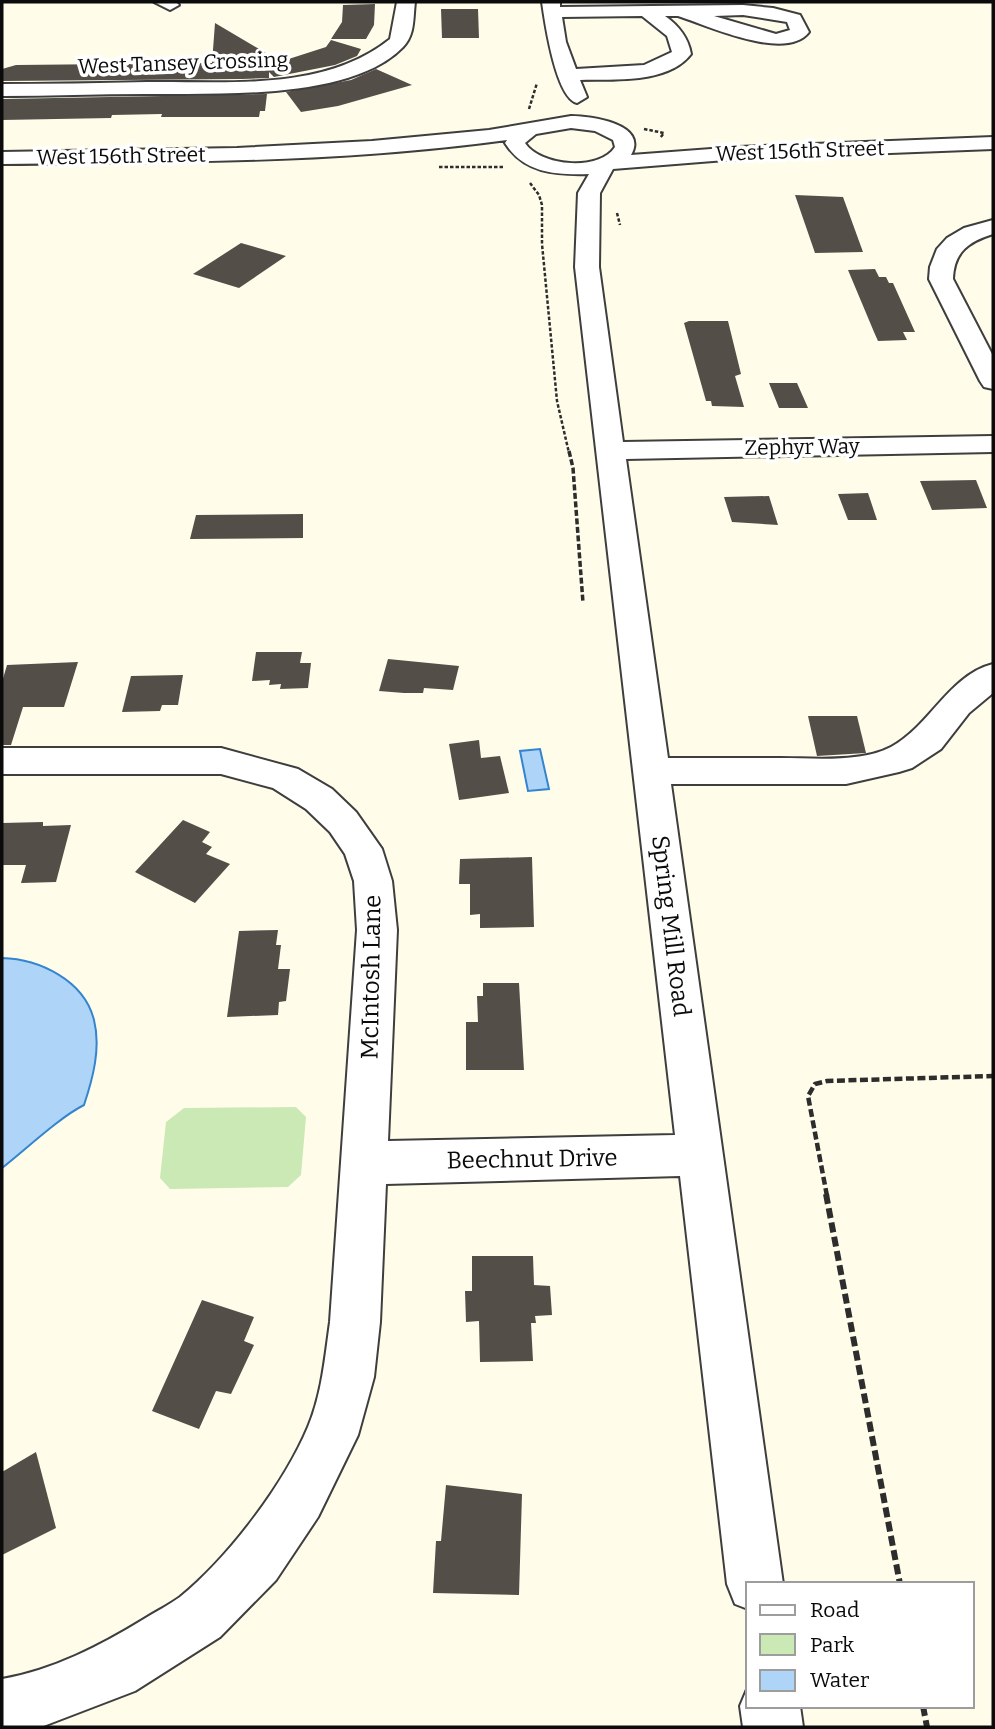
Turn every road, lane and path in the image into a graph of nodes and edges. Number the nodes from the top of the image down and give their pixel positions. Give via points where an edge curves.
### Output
1 (406, 2) edge
2 (552, 7) edge
3 (646, 12) junction
4 (684, 12) junction
5 (557, 42) junction
6 (570, 75) junction
7 (2, 90) edge
8 (535, 127) junction
9 (610, 129) junction
10 (239, 154) junction
11 (2, 158) edge
12 (606, 163) junction
13 (531, 166) junction
14 (993, 226) edge
15 (587, 267) junction
16 (993, 381) edge
17 (993, 444) edge
18 (612, 451) junction
19 (583, 603) dead end
20 (993, 675) edge
21 (2, 761) edge
22 (652, 771) junction
23 (993, 1076) edge
24 (700, 1155) junction
25 (364, 1163) junction
26 (755, 1582) edge
27 (900, 1582) edge
28 (770, 1708) edge
29 (923, 1708) edge
30 (2, 1709) edge
31 (773, 1727) edge
32 (927, 1727) edge

1 - 7 street, West Tansey Crossing via 402,36 390,50 326,76 257,87
2 - 3 street
2 - 5 street
3 - 4 street
3 - 6 street via 676,33 681,41 678,58 642,69
4 - 4 street via 773,13 794,19 800,32 790,39 775,40
5 - 6 street
5 - 8 street via 553,66 558,102
6 - 9 street via 575,94 591,116
8 - 9 street, West 156th Street via 576,122
8 - 10 street, West 156th Street via 403,145
8 - 13 street, Spring Mill Road via 515,143
9 - 12 street, Spring Mill Road via 625,143 625,150
9 - 12 street, West 156th Street via 695,143 993,143
10 - 11 street, West 156th Street
10 - 13 street, West 156th Street via 471,152
12 - 13 street, West 156th Street via 571,168
12 - 15 street, Spring Mill Road via 589,192
13 - 15 street, Spring Mill Road via 556,182
13 - 19 path via 540,197 540,246 545,259 557,401 573,468
14 - 16 street via 963,237 943,255 941,264 941,279
15 - 18 street, Spring Mill Road
17 - 18 street, Zephyr Way
18 - 22 street, Spring Mill Road
20 - 22 street via 957,704 928,740 899,759 846,771
21 - 25 street, McIntosh Lane via 221,761 285,778 318,799 342,822 363,849 376,906
22 - 24 street, Spring Mill Road
23 - 27 path via 827,1081 815,1084 808,1096
24 - 25 street, Beechnut Drive
24 - 26 street, Spring Mill Road
25 - 30 street, McIntosh Lane via 348,1377 332,1435 299,1498 256,1560 200,1617 114,1670
28 - 31 street
29 - 32 path

